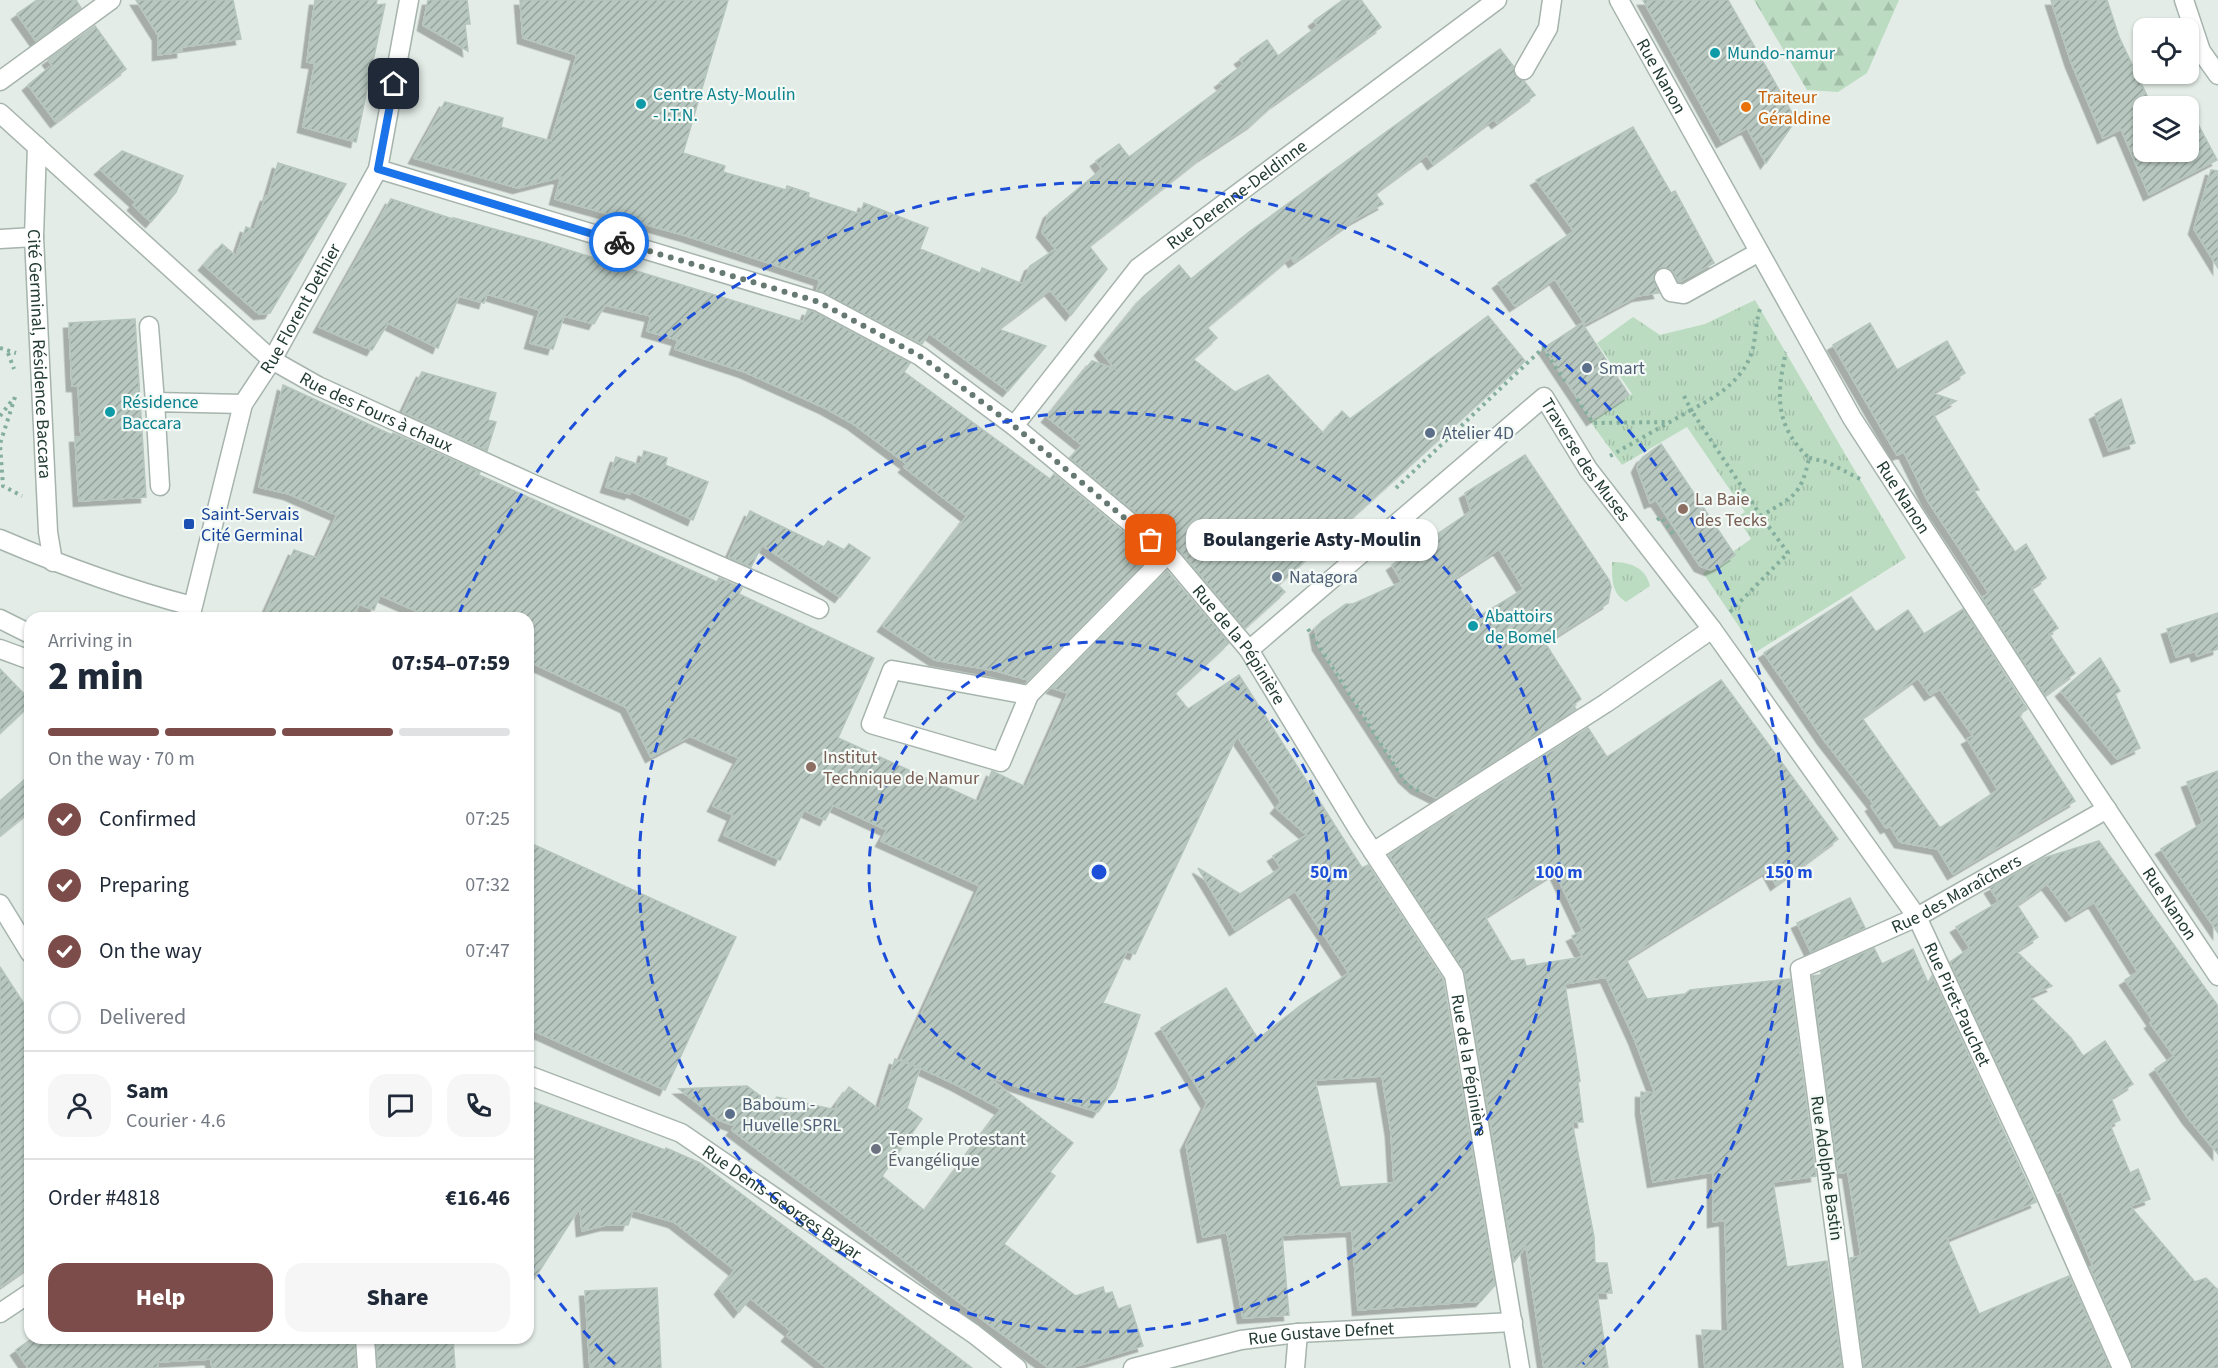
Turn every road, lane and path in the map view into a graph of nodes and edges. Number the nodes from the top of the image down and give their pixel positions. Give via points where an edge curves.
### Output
1 (111, 0) edge
2 (409, 0) edge
3 (1497, 0) edge
4 (1552, 0) edge
5 (1619, 0) edge
6 (2184, 0) edge
7 (1524, 70) dead end
8 (2218, 75) edge
9 (0, 81) edge
10 (0, 113) edge
11 (37, 146) junction
12 (378, 169) junction
13 (34, 237) junction
14 (0, 239) edge
15 (1760, 252) junction
16 (1773, 276) junction
17 (1664, 278) dead end
18 (1795, 315) junction
19 (149, 326) dead end
20 (272, 360) junction
21 (16, 395) dead end
22 (1684, 396) dead end
23 (154, 402) junction
24 (243, 404) junction
25 (9, 405) dead end
26 (1691, 410) junction
27 (0, 416) edge
28 (1671, 422) junction
29 (1593, 423) dead end
30 (1014, 426) junction
31 (1809, 458) junction
32 (1588, 469) junction
33 (160, 486) dead end
34 (1901, 495) junction
35 (47, 512) junction
36 (1761, 516) junction
37 (0, 538) edge
38 (1168, 554) junction
39 (53, 562) junction
40 (819, 609) dead end
41 (1296, 609) junction
42 (191, 612) edge
43 (0, 619) edge
44 (1712, 629) junction
45 (24, 631) edge
46 (0, 649) edge
47 (1249, 650) junction
48 (24, 658) edge
49 (1742, 670) joint
50 (1029, 695) junction
51 (1424, 793) dead end
52 (2108, 809) junction
53 (1373, 852) junction
54 (0, 904) edge
55 (1917, 917) junction
56 (24, 943) edge
57 (1800, 969) joint
58 (2218, 976) edge
59 (534, 1077) edge
60 (24, 1297) edge
61 (0, 1313) edge
62 (1513, 1322) junction
63 (1298, 1333) junction
64 (365, 1344) edge
65 (367, 1368) edge
66 (1017, 1368) edge
67 (1133, 1368) edge
68 (1295, 1368) edge
69 (1520, 1368) edge
70 (1853, 1368) edge
71 (2122, 1368) edge

1 - 9 street
2 - 12 street, Rue Florent Dethier
3 - 30 street, Rue Derenne-Deldinne via 1138,268
4 - 7 street via 1548,28
5 - 15 street, Rue Nanon
6 - 8 street via 2201,51
10 - 11 street, Rue des Fours à chaux
11 - 13 street, Cité Germinal, Résidence Baccara
11 - 20 street, Rue des Fours à chaux
12 - 20 street, Rue Florent Dethier
12 - 30 street, Rue de la Pépinière via 819,302 920,356
13 - 14 street
13 - 35 street, Cité Germinal, Résidence Baccara
15 - 16 street, Rue Nanon
15 - 17 street via 1684,294 1671,292
16 - 18 street, Rue Nanon
16 - 26 path via 1759,310 1752,350 1740,375 1720,395
18 - 31 path via 1778,397 1783,423
18 - 34 street, Rue Nanon via 1852,418
19 - 23 street
20 - 24 street, Rue Florent Dethier
20 - 40 street, Rue des Fours à chaux via 318,386
21 - 35 path via 0,444 3,486
22 - 26 path
23 - 24 street
23 - 33 street
24 - 42 street, Rue Florent Dethier
25 - 27 path
26 - 28 path
26 - 36 path
28 - 29 path
28 - 32 path
30 - 38 street, Rue de la Pépinière
31 - 34 path via 1827,462
31 - 36 path via 1798,493
32 - 41 street, Traverse des Muses via 1544,397
32 - 44 street, Traverse des Muses
34 - 52 street, Rue Nanon
35 - 39 street, Cité Germinal, Résidence Baccara
36 - 44 path via 1788,552
37 - 39 street
38 - 47 street, Rue de la Pépinière
38 - 50 street
39 - 42 street
41 - 47 street, Traverse des Muses
41 - 51 path via 1407,785
43 - 45 street
44 - 49 street, Traverse des Muses
44 - 53 street via 1606,703
46 - 48 street
47 - 53 street, Rue de la Pépinière
49 - 55 street, Rue Piret-Pauchet
50 - 50 street via 892,670 870,724 1001,762
52 - 55 street, Rue des Maraîchers
52 - 58 street, Rue Nanon
53 - 62 street, Rue de la Pépinière via 1454,975
54 - 56 street
55 - 57 street, Rue des Maraîchers
55 - 71 street, Rue Piret-Pauchet
57 - 70 street, Rue Adolphe Bastin
59 - 66 street, Rue Denis-Georges Bayar via 681,1133 974,1334
60 - 61 street
62 - 63 street, Rue Gustave Defnet
62 - 69 street, Rue de la Pépinière
63 - 67 street, Rue Gustave Defnet via 1241,1340
63 - 68 street
64 - 65 street

